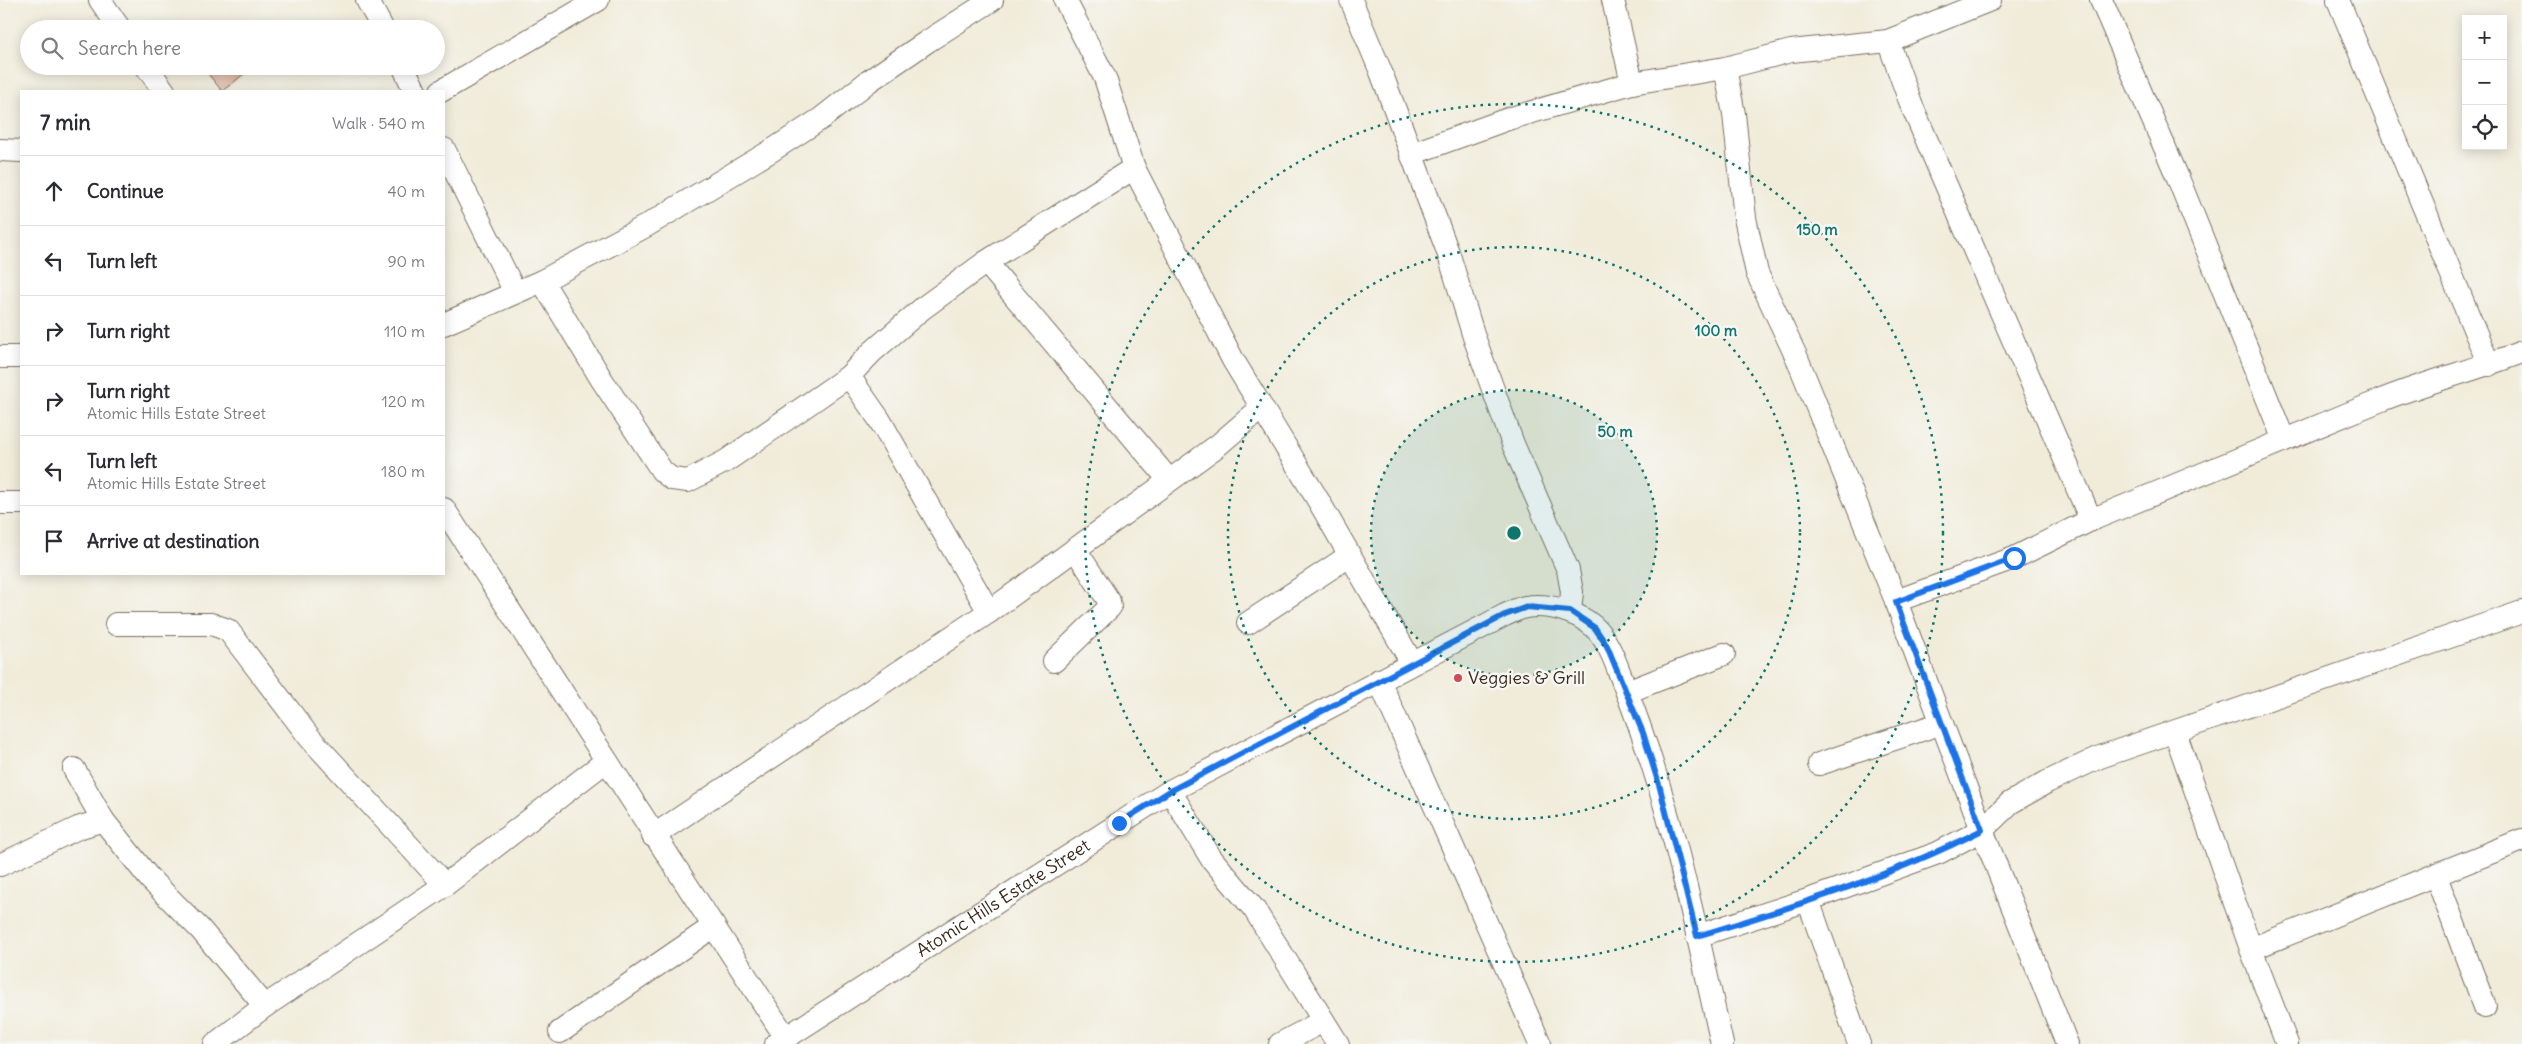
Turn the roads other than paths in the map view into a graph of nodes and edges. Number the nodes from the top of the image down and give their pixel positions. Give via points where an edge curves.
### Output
1 (100, 0) edge
2 (367, 0) edge
3 (598, 0) edge
4 (992, 0) edge
5 (1065, 0) edge
6 (1351, 0) edge
7 (1612, 0) edge
8 (1990, 0) edge
9 (2101, 0) edge
10 (2338, 0) edge
11 (1953, 7) edge
12 (114, 20) edge
13 (378, 20) edge
14 (1888, 41) junction
15 (1724, 68) junction
16 (152, 75) edge
17 (407, 75) edge
18 (1632, 83) junction
19 (163, 90) edge
20 (414, 90) edge
21 (443, 90) edge
22 (0, 150) edge
23 (20, 151) edge
24 (445, 151) edge
25 (1411, 154) junction
26 (1134, 168) junction
27 (986, 262) junction
28 (542, 281) junction
29 (515, 292) junction
30 (445, 324) edge
31 (2522, 352) edge
32 (20, 356) edge
33 (0, 357) edge
34 (2489, 364) junction
35 (849, 376) junction
36 (1260, 409) junction
37 (2284, 440) junction
38 (1169, 480) junction
39 (0, 503) edge
40 (20, 503) edge
41 (445, 511) edge
42 (2091, 520) junction
43 (1075, 549) junction
44 (1349, 556) junction
45 (1896, 602) junction
46 (1570, 611) junction
47 (989, 612) junction
48 (2522, 612) edge
49 (1248, 623) dead end
50 (116, 624) dead end
51 (1724, 654) dead end
52 (1054, 661) dead end
53 (1412, 663) junction
54 (1379, 680) junction
55 (1627, 692) junction
56 (1942, 723) junction
57 (2175, 732) junction
58 (606, 761) junction
59 (1820, 764) dead end
60 (74, 769) dead end
61 (1170, 791) junction
62 (103, 820) junction
63 (1982, 830) junction
64 (653, 836) junction
65 (2522, 840) edge
66 (0, 865) edge
67 (2436, 876) junction
68 (445, 885) junction
69 (1808, 900) junction
70 (714, 926) junction
71 (1697, 936) junction
72 (2251, 949) junction
73 (265, 1006) junction
74 (2485, 1007) dead end
75 (1323, 1021) junction
76 (560, 1032) dead end
77 (781, 1041) edge
78 (215, 1044) edge
79 (1280, 1044) edge
80 (1338, 1044) edge
81 (1540, 1044) edge
82 (1722, 1044) edge
83 (1859, 1044) edge
84 (2067, 1044) edge
85 (2287, 1044) edge

1 - 12 street
2 - 13 street
3 - 21 street
4 - 28 street via 920,46 771,151 646,226
5 - 26 street via 1105,78
6 - 25 street via 1382,72
7 - 18 street
8 - 11 street
9 - 37 street via 2178,178
10 - 34 street
11 - 14 street
14 - 15 street via 1792,50
14 - 42 street via 1911,104
15 - 18 street
15 - 45 street via 1734,114 1745,218 1757,273 1797,358
16 - 19 street
17 - 20 street
18 - 25 street via 1508,119
22 - 23 street
24 - 29 street
25 - 46 street via 1513,444 1568,570 1572,592
26 - 27 street
26 - 36 street
27 - 35 street via 923,308
27 - 38 street
28 - 29 street
28 - 35 street via 652,458 672,479 688,481 726,460
29 - 30 street
31 - 34 street
32 - 33 street
34 - 37 street via 2416,386
35 - 47 street via 879,419
36 - 38 street via 1217,446
36 - 44 street
37 - 42 street
38 - 43 street
39 - 40 street
41 - 58 street
42 - 45 street via 2014,558
43 - 47 street
43 - 52 street via 1110,606
44 - 49 street
44 - 53 street
45 - 56 street
46 - 53 street, Atomic Hills Estate Street via 1527,607
46 - 55 street, Atomic Hills Estate Street via 1595,628 1607,646
47 - 64 street
48 - 57 street
50 - 68 street via 211,624 228,630 310,738
51 - 55 street
53 - 54 street, Atomic Hills Estate Street
54 - 61 street, Atomic Hills Estate Street
54 - 81 street
55 - 71 street, Atomic Hills Estate Street via 1660,788
56 - 59 street
56 - 63 street
57 - 63 street via 2100,758 2047,782 2010,803
57 - 72 street
58 - 64 street
58 - 68 street
60 - 62 street
61 - 75 street via 1211,858 1254,909
61 - 77 street, Atomic Hills Estate Street
62 - 66 street via 78,828
62 - 73 street via 150,879 200,929
63 - 69 street via 1938,853
63 - 84 street
64 - 70 street
65 - 67 street
67 - 72 street
67 - 74 street
68 - 73 street
69 - 71 street
69 - 83 street
70 - 76 street
70 - 77 street
71 - 82 street, Atomic Hills Estate Street
72 - 85 street
73 - 78 street
75 - 79 street
75 - 80 street

